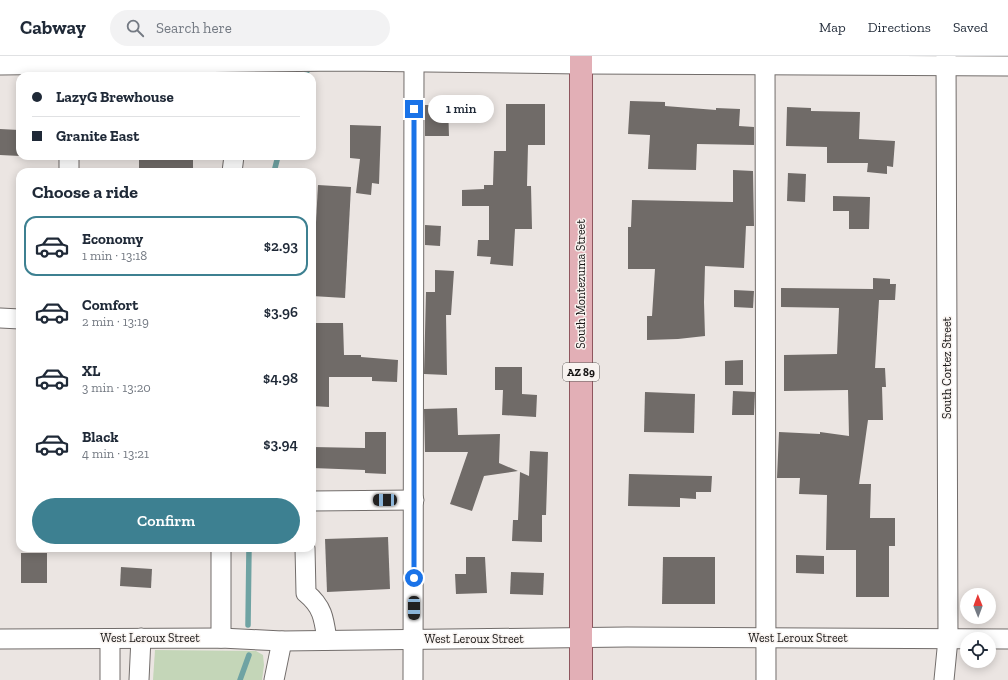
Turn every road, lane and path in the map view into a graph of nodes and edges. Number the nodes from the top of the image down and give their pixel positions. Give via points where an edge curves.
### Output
1 (582, 60) edge
2 (765, 61) edge
3 (946, 61) edge
4 (414, 62) junction
5 (256, 64) edge
6 (0, 65) edge
7 (1008, 66) edge
8 (70, 71) edge
9 (0, 318) edge
10 (16, 318) edge
11 (414, 500) junction
12 (316, 501) edge
13 (221, 552) edge
14 (305, 552) edge
15 (141, 638) junction
16 (221, 638) junction
17 (581, 638) junction
18 (766, 638) junction
19 (0, 639) edge
20 (110, 639) junction
21 (414, 639) junction
22 (948, 639) junction
23 (1008, 639) edge
24 (327, 640) junction
25 (282, 641) junction
26 (110, 680) edge
27 (139, 680) edge
28 (274, 680) edge
29 (413, 680) edge
30 (581, 680) edge
31 (766, 680) edge
32 (944, 680) edge

1 - 2 street
1 - 4 street
1 - 17 main road, South Montezuma Street / AZ 89
2 - 3 street
2 - 18 street
3 - 7 street
3 - 22 street, South Cortez Street
4 - 5 street via 343,60
4 - 11 street
5 - 8 street
6 - 8 street
9 - 10 street
11 - 12 street
11 - 21 street
13 - 16 street
14 - 24 street via 306,593 317,602
15 - 16 street, West Leroux Street
15 - 20 street, West Leroux Street
15 - 27 street
16 - 25 street, West Leroux Street
17 - 18 street, West Leroux Street
17 - 21 street, West Leroux Street
17 - 30 main road, South Montezuma Street / AZ 89
18 - 22 street, West Leroux Street
18 - 31 street
19 - 20 street, West Leroux Street
20 - 26 street
21 - 24 street, West Leroux Street
21 - 29 street
22 - 23 street, West Leroux Street
22 - 32 street, South Cortez Street
24 - 25 street, West Leroux Street
25 - 28 street

